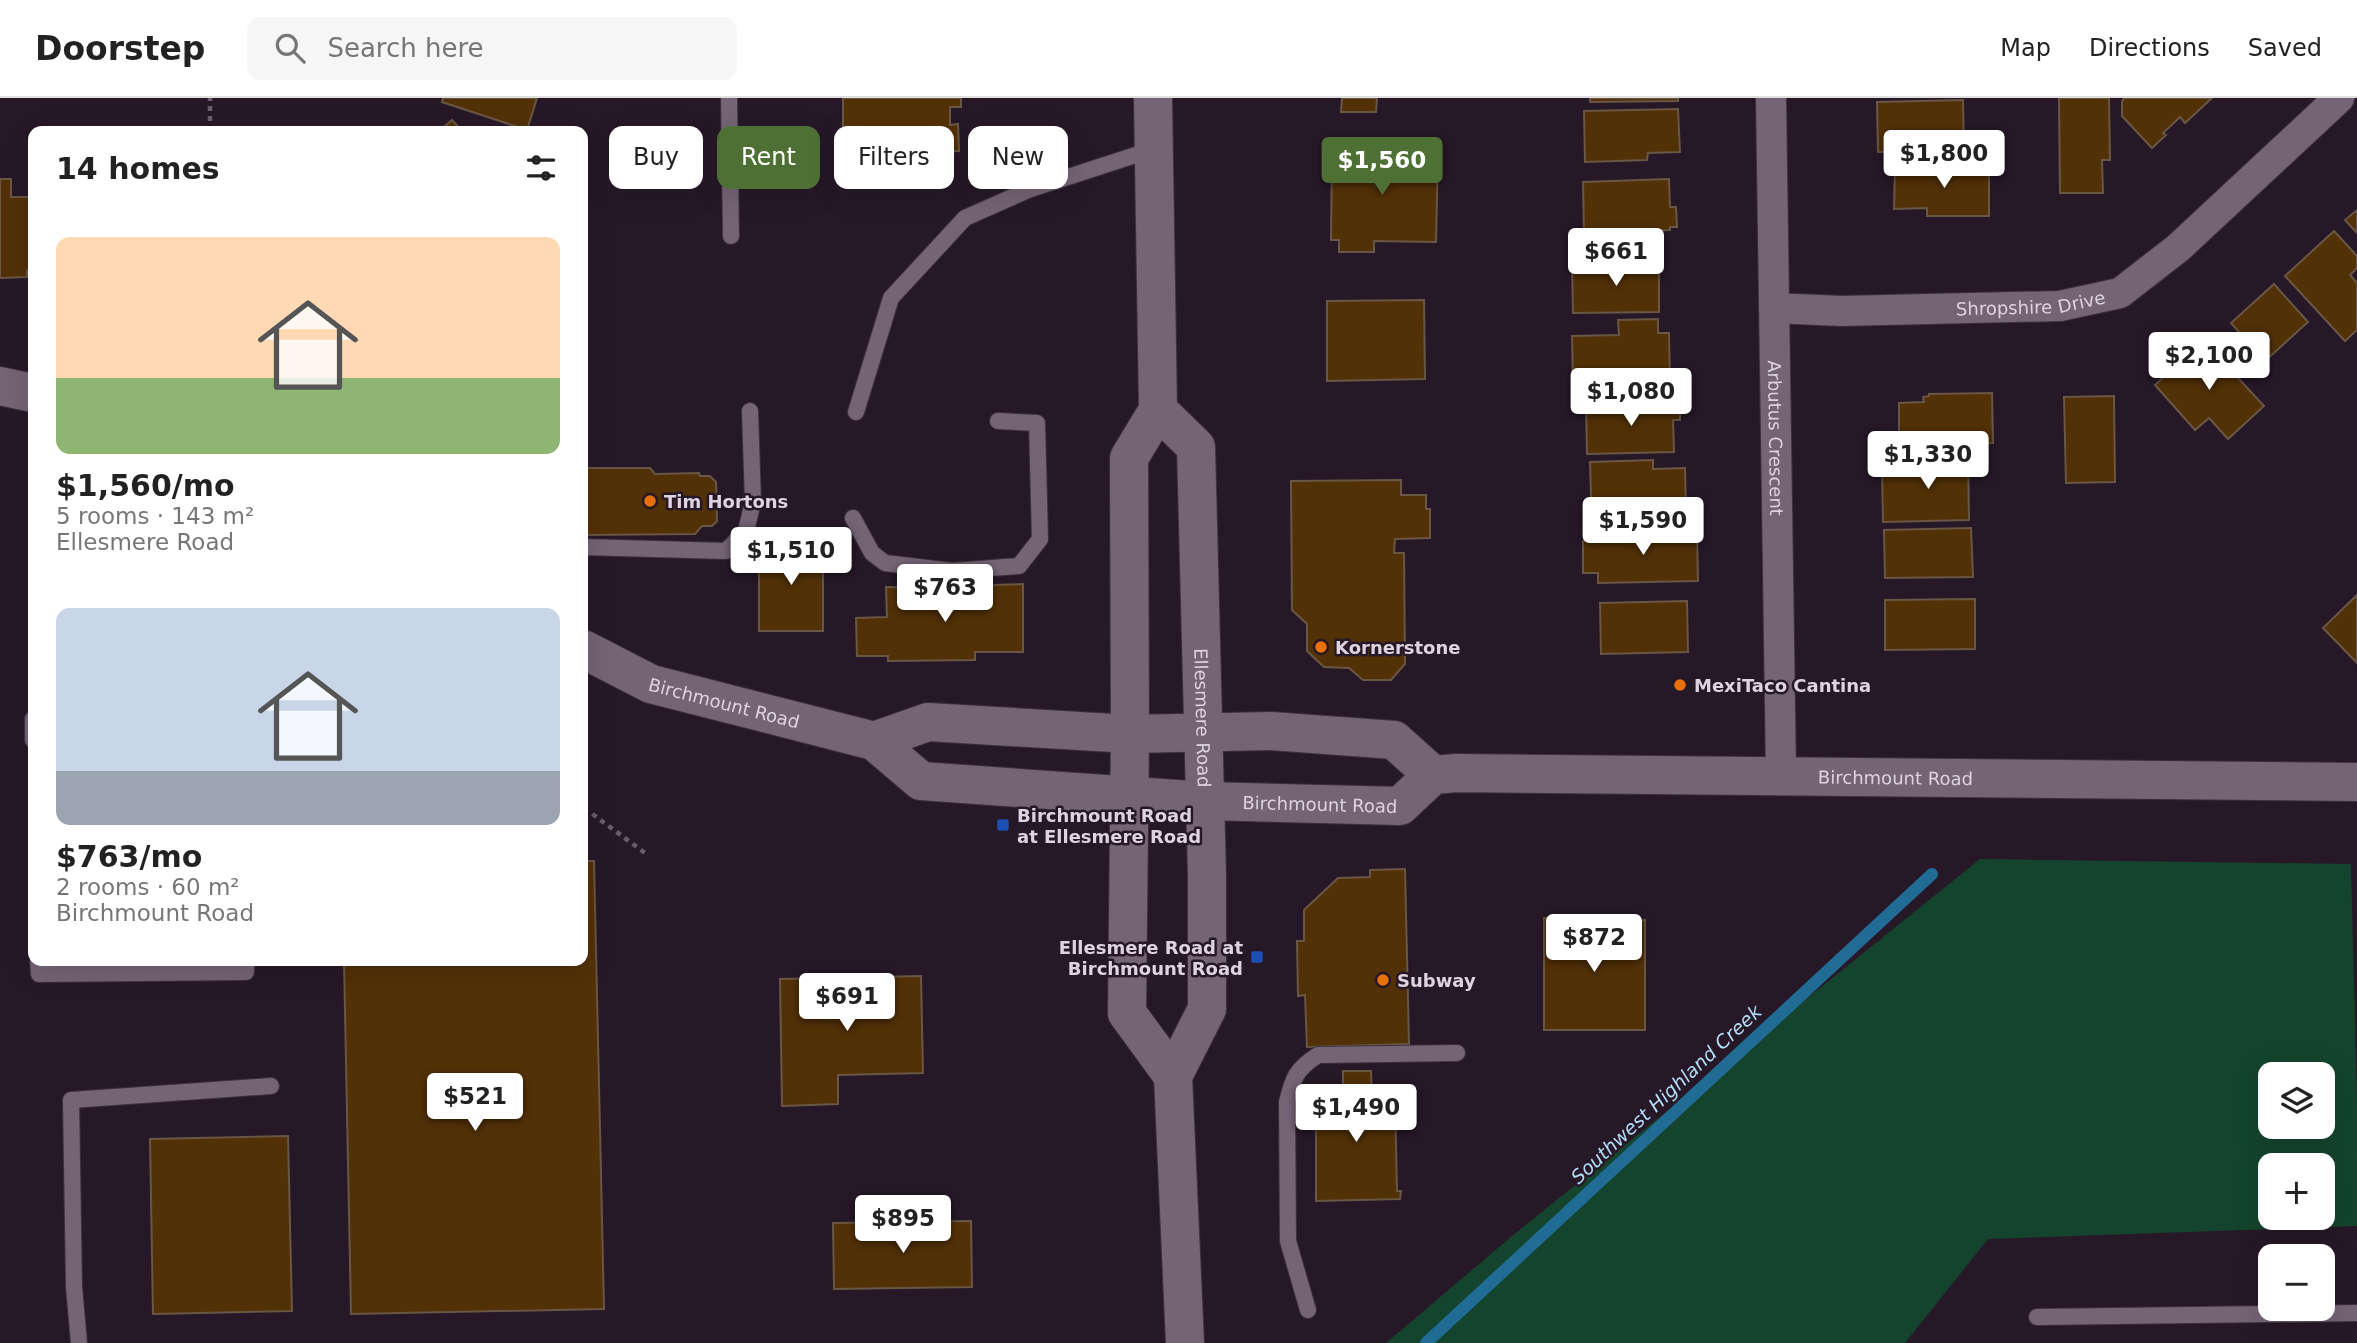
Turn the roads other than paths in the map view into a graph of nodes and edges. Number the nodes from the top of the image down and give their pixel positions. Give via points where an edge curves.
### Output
1 (729, 98) edge
2 (1153, 98) edge
3 (1771, 98) edge
4 (2339, 98) edge
5 (1154, 149) junction
6 (731, 236) dead end
7 (1774, 308) junction
8 (1158, 410) junction
9 (750, 411) dead end
10 (856, 412) dead end
11 (998, 421) dead end
12 (853, 518) dead end
13 (588, 547) edge
14 (588, 652) edge
15 (1130, 734) junction
16 (1203, 734) junction
17 (874, 741) junction
18 (1433, 775) junction
19 (1781, 775) junction
20 (2357, 782) edge
21 (1129, 794) junction
22 (1205, 801) junction
23 (38, 966) edge
24 (246, 966) edge
25 (1457, 1053) dead end
26 (1173, 1076) junction
27 (271, 1086) dead end
28 (1308, 1310) dead end
29 (2357, 1313) edge
30 (2037, 1317) dead end
31 (79, 1343) edge
32 (1185, 1343) edge

1 - 6 lane
2 - 5 main road
3 - 7 street, Arbutus Crescent
4 - 7 street, Shropshire Drive via 2178,248 2120,293 2060,306
5 - 8 main road
5 - 10 lane via 1028,190 965,218 891,298
7 - 19 street, Arbutus Crescent
8 - 15 main road via 1129,458
8 - 16 main road, Ellesmere Road via 1196,447
9 - 13 lane via 752,502 746,531 726,551
11 - 12 lane via 1037,423 1040,539 1019,566 952,571 885,563 872,552
14 - 17 main road, Birchmount Road via 651,684
15 - 16 main road
15 - 17 main road via 928,722
15 - 21 main road
16 - 18 main road via 1271,731 1394,740
16 - 22 main road, Ellesmere Road
17 - 21 main road, Birchmount Road via 921,781
18 - 19 main road, Birchmount Road
18 - 22 main road, Birchmount Road via 1400,806
19 - 20 main road, Birchmount Road
21 - 22 main road, Birchmount Road
21 - 26 main road via 1127,1013
22 - 26 main road, Ellesmere Road via 1207,1009
23 - 24 lane via 39,974 246,972
25 - 28 lane via 1318,1055 1292,1080 1287,1102 1288,1241
26 - 32 main road, Ellesmere Road
27 - 31 lane via 71,1100
29 - 30 lane

